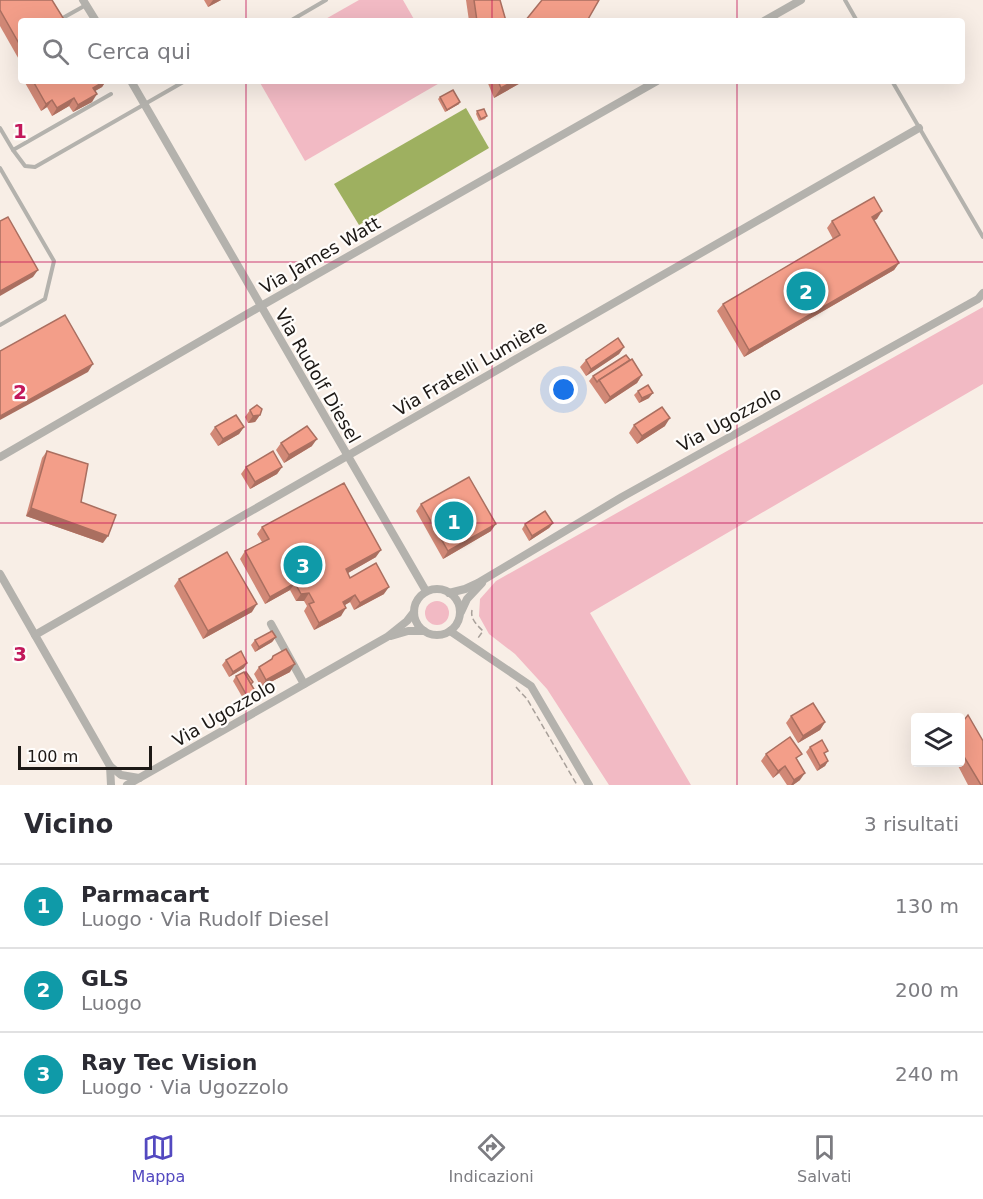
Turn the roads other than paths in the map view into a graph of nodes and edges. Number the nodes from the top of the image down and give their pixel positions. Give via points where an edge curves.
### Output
1 (326, 0) edge
2 (801, 0) edge
3 (845, 0) edge
4 (85, 2) edge
5 (58, 13) edge
6 (61, 18) edge
7 (63, 18) edge
8 (94, 18) edge
9 (295, 18) edge
10 (769, 18) edge
11 (855, 18) edge
12 (133, 84) edge
13 (180, 84) edge
14 (652, 84) edge
15 (894, 84) edge
16 (111, 94) dead end
17 (145, 104) junction
18 (0, 128) edge
19 (920, 128) junction
20 (13, 150) junction
21 (0, 168) edge
22 (983, 237) edge
23 (983, 293) edge
24 (261, 306) junction
25 (0, 325) edge
26 (347, 456) junction
27 (0, 457) edge
28 (0, 574) edge
29 (490, 576) junction
30 (426, 591) junction
31 (449, 593) junction
32 (414, 612) junction
33 (460, 613) junction
34 (271, 624) dead end
35 (423, 631) junction
36 (450, 631) junction
37 (35, 635) junction
38 (387, 638) junction
39 (304, 684) junction
40 (110, 766) junction
41 (140, 778) junction
42 (111, 785) edge
43 (127, 785) edge
44 (590, 785) edge

1 - 9 lane
2 - 10 street
3 - 11 lane
4 - 7 lane
4 - 8 street
5 - 6 lane
12 - 17 street, Via Rudolf Diesel
13 - 17 lane
14 - 24 street, Via James Watt
15 - 19 lane
16 - 20 lane
17 - 20 lane via 35,167 21,163
17 - 24 street, Via Rudolf Diesel
18 - 20 lane
19 - 22 lane
19 - 26 street, Via Fratelli Lumière
21 - 25 lane via 54,261 45,299
23 - 29 street, Via Ugozzolo via 622,496
24 - 26 street, Via Rudolf Diesel
24 - 27 street, Via James Watt
26 - 30 street, Via Rudolf Diesel
26 - 37 street, Via Fratelli Lumière
28 - 37 street
29 - 31 street, Via Ugozzolo
29 - 33 street, Via Ugozzolo via 467,599
30 - 31 street via 438,589
30 - 32 street via 417,600
31 - 33 street
32 - 35 street
32 - 38 street, Via Ugozzolo
33 - 36 street
34 - 39 street, Via Ugozzolo
35 - 36 street via 437,636
35 - 38 street, Via Ugozzolo
36 - 44 street via 531,686
37 - 40 street
38 - 39 street, Via Ugozzolo
39 - 41 street, Via Ugozzolo
40 - 41 street via 125,777
40 - 42 street
41 - 43 street, Via Ugozzolo

